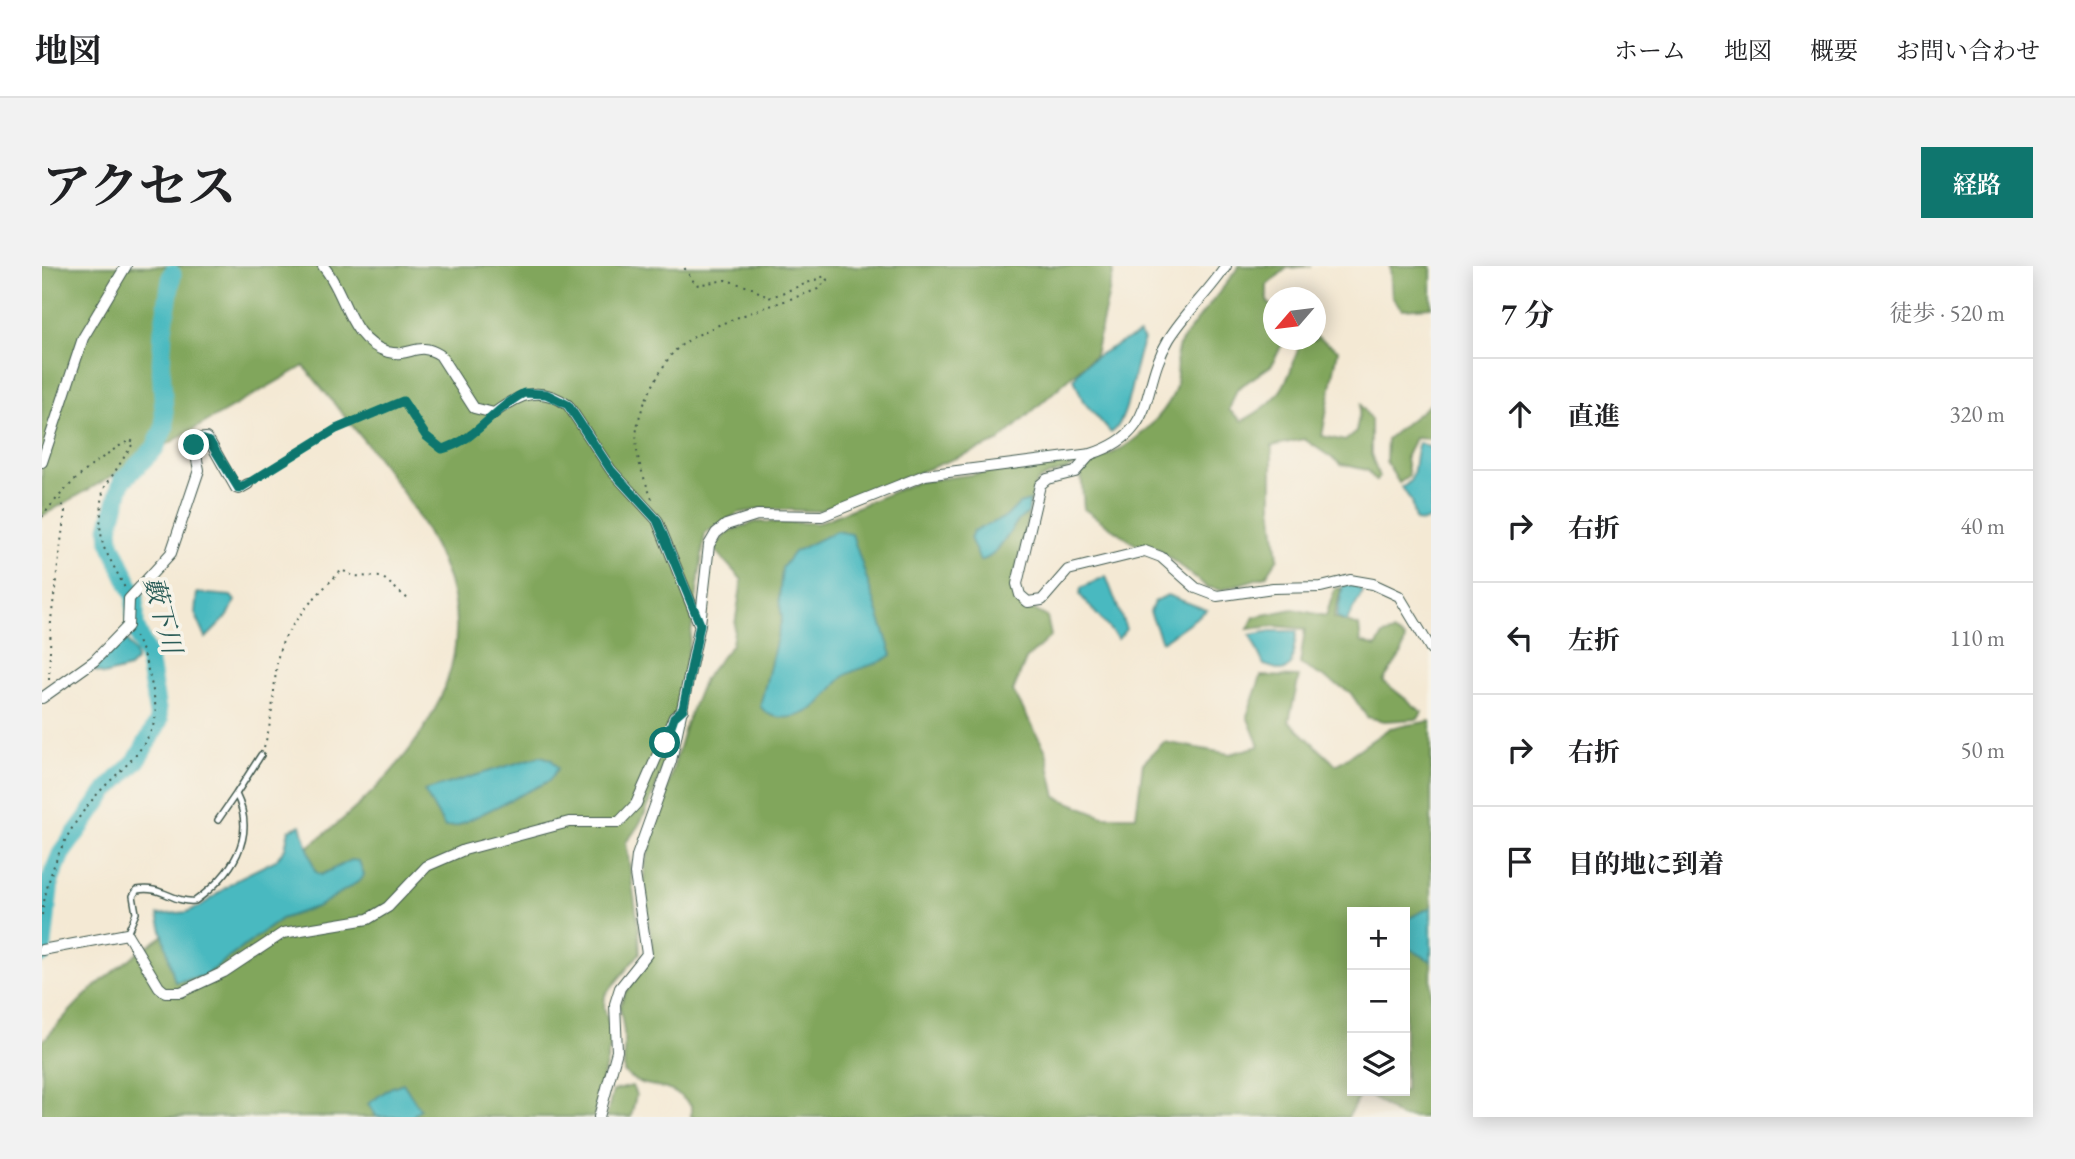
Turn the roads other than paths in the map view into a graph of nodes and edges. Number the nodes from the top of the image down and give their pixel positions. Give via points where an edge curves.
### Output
1 (126, 266) edge
2 (323, 266) edge
3 (1226, 266) edge
4 (1091, 453) junction
5 (42, 462) edge
6 (248, 484) road end
7 (700, 624) junction
8 (1431, 649) edge
9 (46, 695) edge
10 (683, 709) junction
11 (261, 755) road end
12 (236, 794) junction
13 (218, 821) dead end
14 (127, 934) junction
15 (44, 950) edge
16 (599, 1117) edge

1 - 5 street via 83,338
2 - 7 street via 360,335 394,353 423,347 432,350 440,355 470,404 485,413 494,413 524,393 558,398 578,417 611,470 657,520
3 - 4 street via 1167,341 1146,405 1132,430 1115,446
4 - 7 street via 925,475 822,516 757,515 726,525 709,545
4 - 8 street via 1075,472 1040,485 1017,584 1028,602 1042,600 1063,574 1076,567 1145,551 1161,557 1196,588 1217,596 1350,580 1373,584 1399,596
6 - 9 street via 236,488 210,442 196,439 199,470 171,554 133,595 128,626 94,661
7 - 10 street
10 - 14 street via 674,717 636,804 619,822 569,822 464,850 426,866 376,915 358,923 283,933 224,972 181,992 164,992 159,987
10 - 16 street via 671,761 637,856 635,874 647,954 620,988 615,1004 617,1051
11 - 12 lane
12 - 13 lane
12 - 14 lane via 246,824 233,863 195,901 153,887 137,890 132,896 135,913
14 - 15 street

